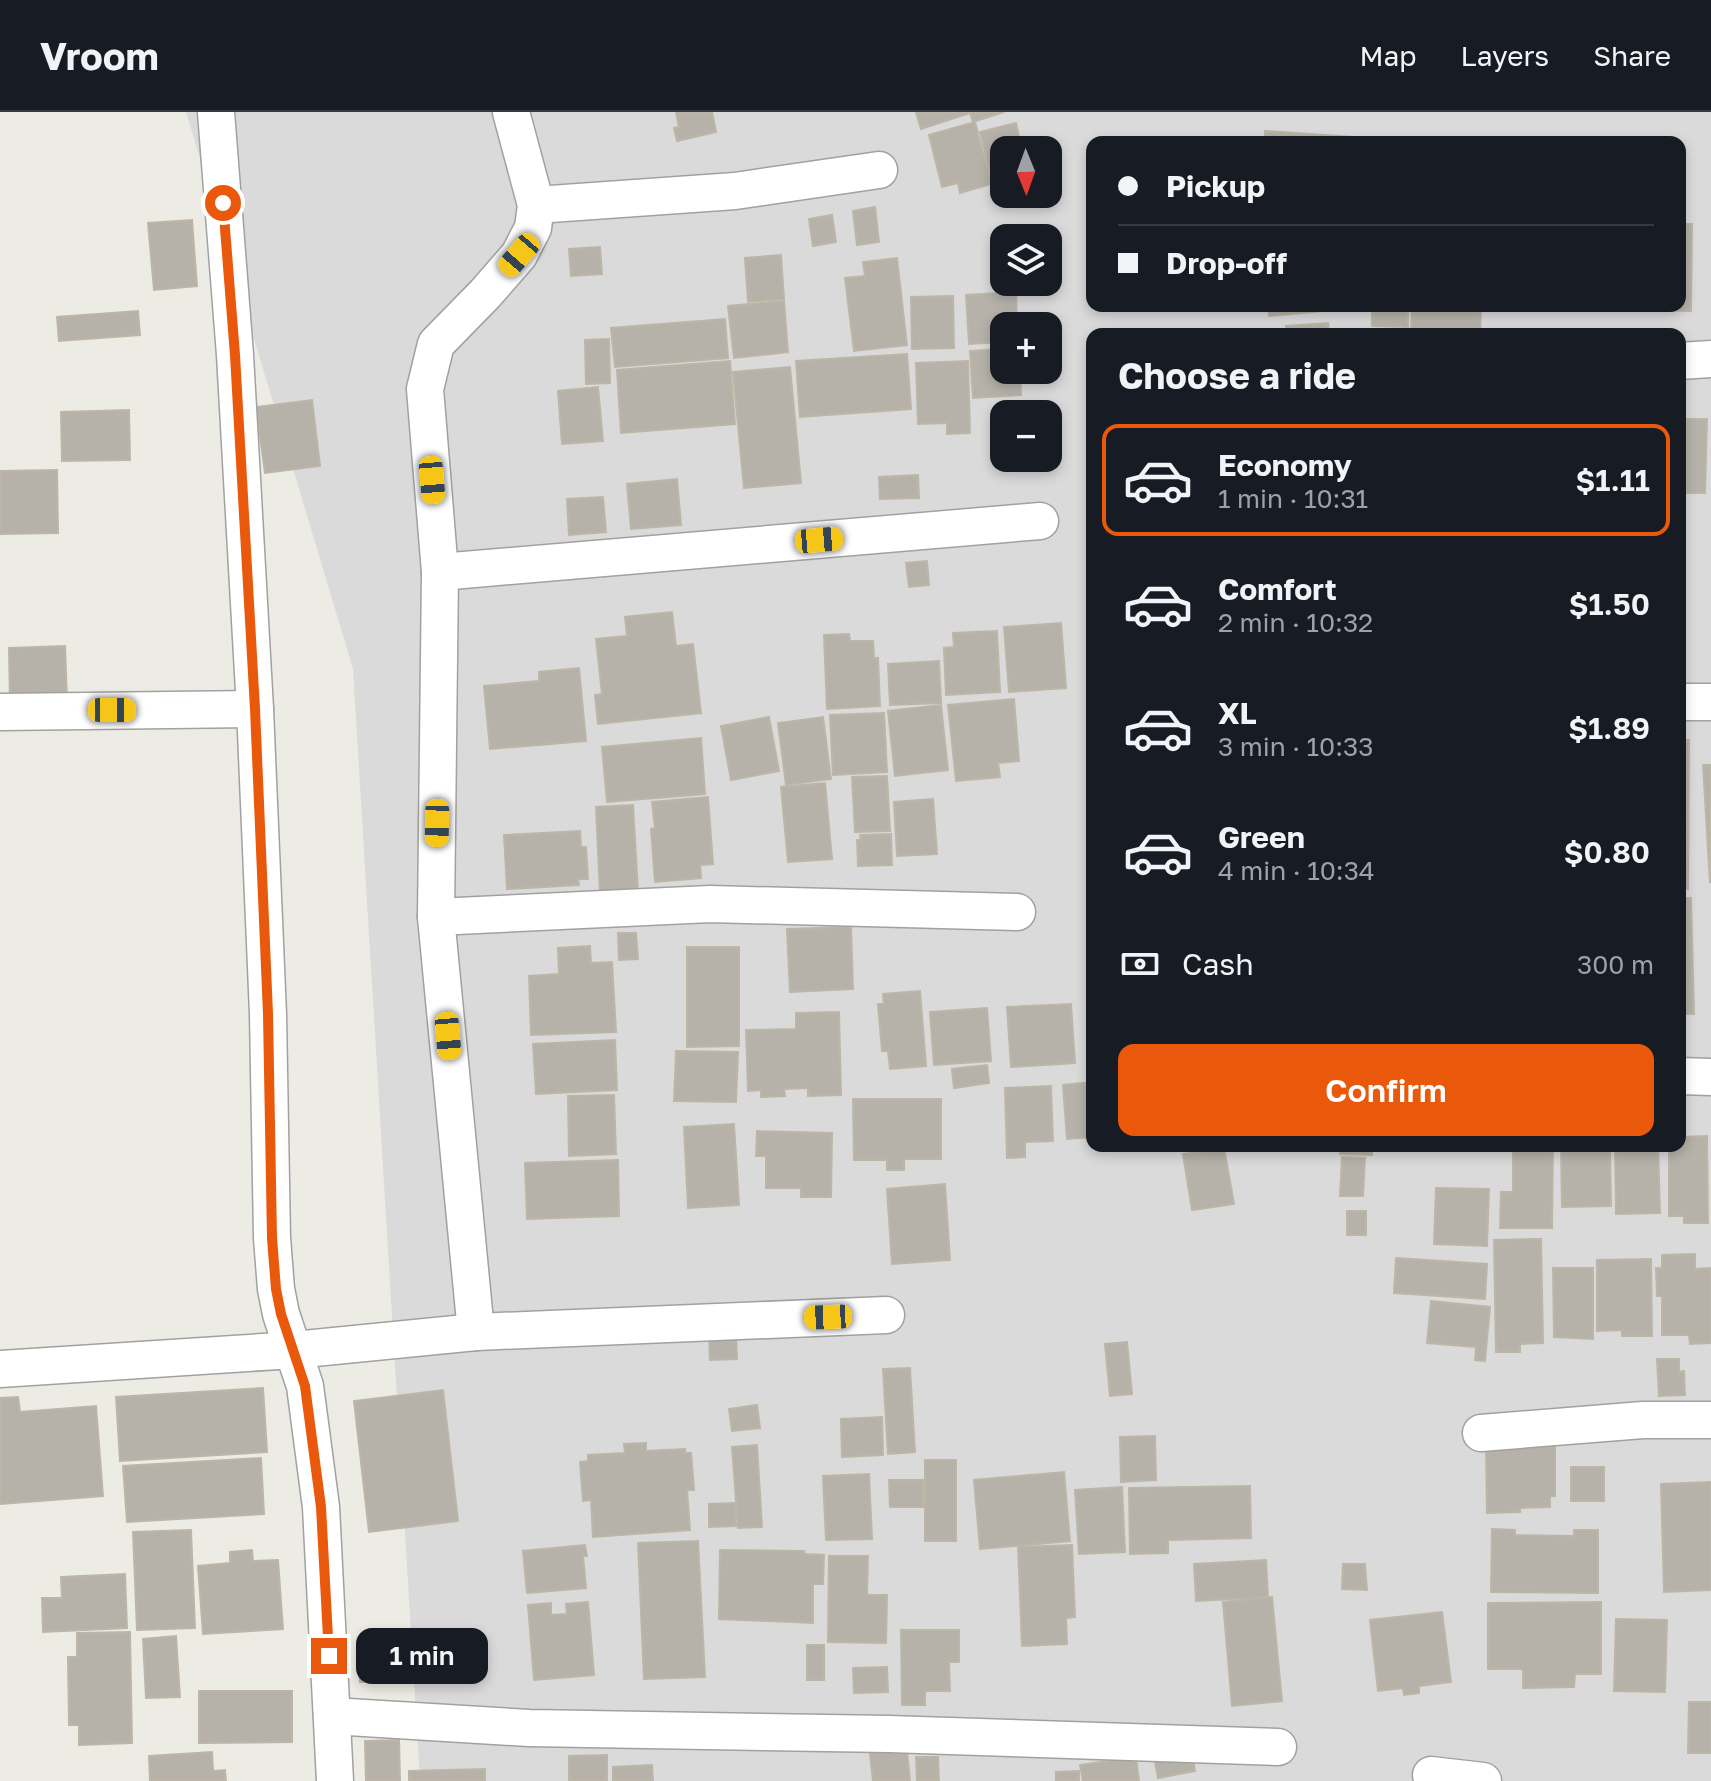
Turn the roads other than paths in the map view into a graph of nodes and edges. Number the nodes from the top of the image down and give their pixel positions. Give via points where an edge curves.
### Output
1 (216, 112) edge
2 (511, 112) edge
3 (879, 170) dead end
4 (536, 205) junction
5 (1711, 359) edge
6 (1686, 361) edge
7 (1040, 521) dead end
8 (440, 572) junction
9 (1686, 702) edge
10 (1711, 702) edge
11 (255, 709) junction
12 (0, 712) edge
13 (1017, 912) dead end
14 (436, 917) junction
15 (1686, 1076) edge
16 (1711, 1077) edge
17 (886, 1315) dead end
18 (476, 1332) junction
19 (294, 1350) junction
20 (0, 1369) edge
21 (1711, 1420) edge
22 (1481, 1433) dead end
23 (332, 1716) junction
24 (1278, 1747) dead end
25 (1431, 1775) dead end
26 (335, 1781) edge
27 (1483, 1781) edge

1 - 11 street
2 - 4 street
3 - 4 street via 735,191
4 - 8 street via 533,228 519,255 436,344 425,389
5 - 6 street
7 - 8 street
8 - 14 street
9 - 10 street
11 - 12 street
11 - 19 street via 272,1238 276,1289
13 - 14 street via 710,904
14 - 18 street
15 - 16 street
17 - 18 street
18 - 19 street
19 - 20 street
19 - 23 street via 305,1386 321,1507
21 - 22 street
23 - 24 street via 529,1728
23 - 26 street
25 - 27 street

